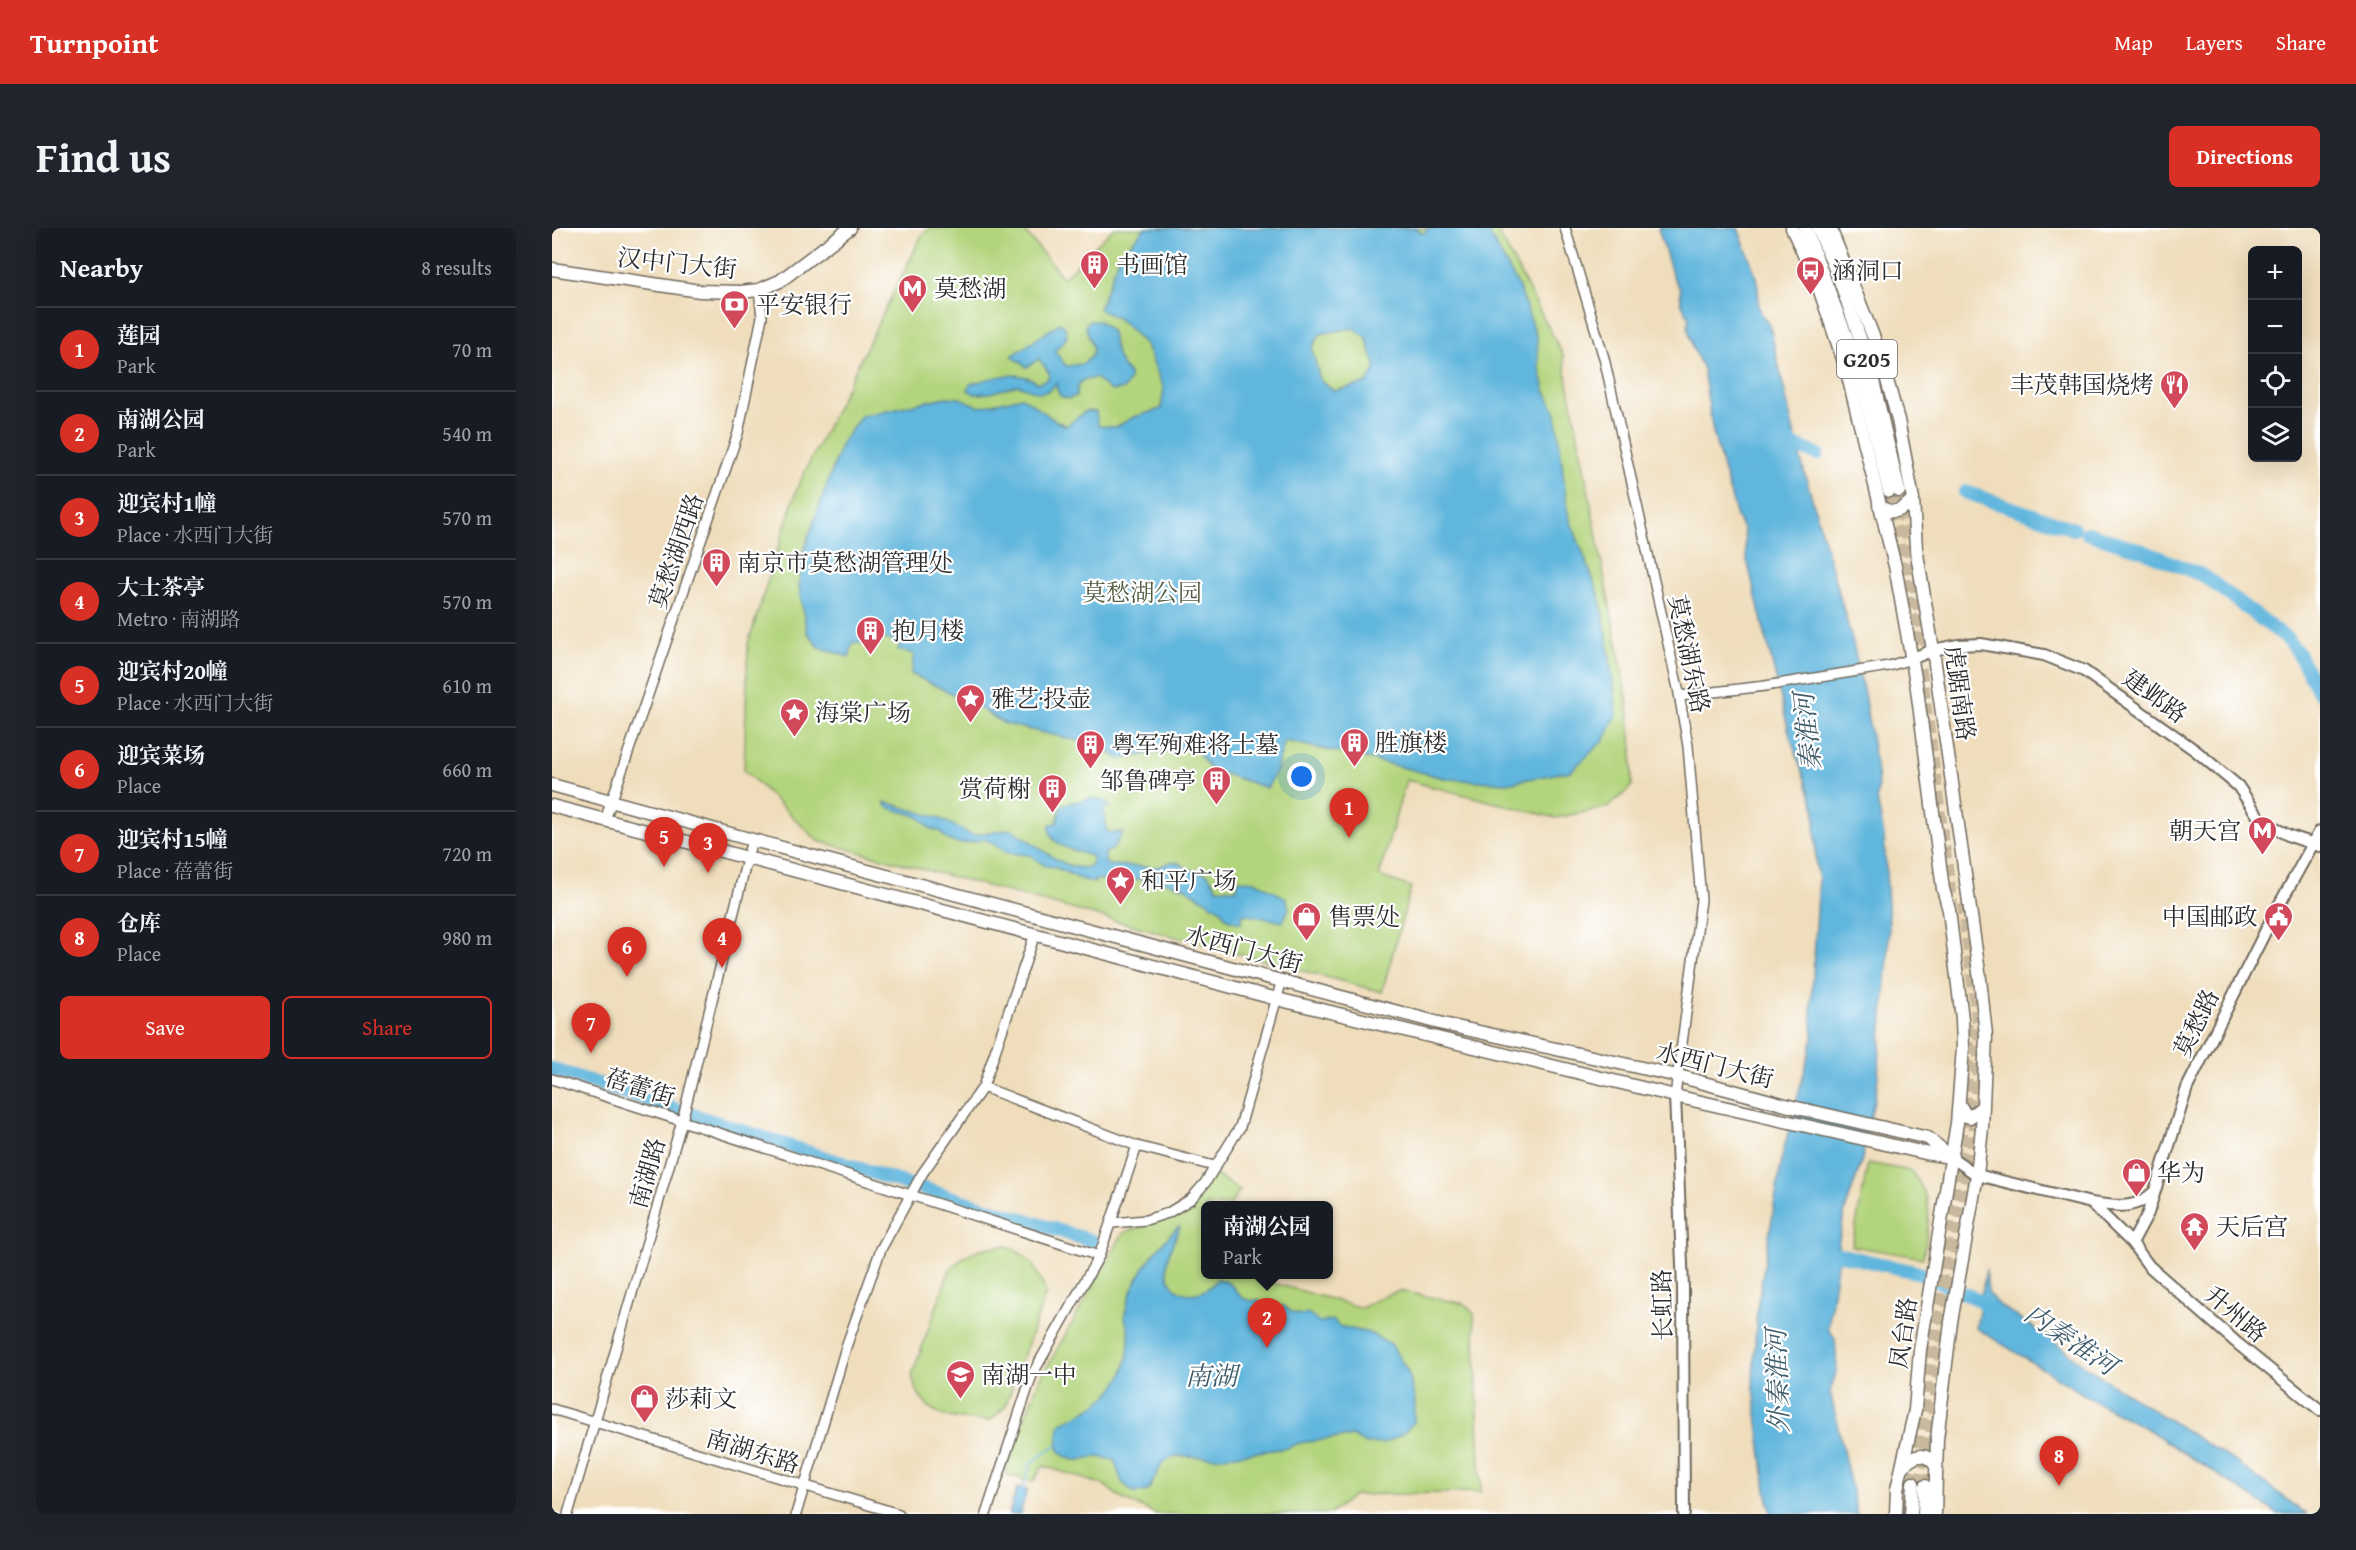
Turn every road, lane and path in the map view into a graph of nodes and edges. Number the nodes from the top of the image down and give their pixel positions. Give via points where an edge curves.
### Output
1 (850, 228) edge
2 (1565, 228) edge
3 (1792, 228) edge
4 (1815, 230) edge
5 (552, 268) edge
6 (759, 290) junction
7 (1894, 491) tunnel mouth
8 (1913, 499) junction
9 (1879, 505) junction
10 (1933, 650) junction
11 (1911, 658) junction
12 (1680, 696) junction
13 (552, 785) edge
14 (611, 801) junction
15 (552, 806) edge
16 (605, 820) junction
17 (2320, 831) edge
18 (752, 839) junction
19 (2317, 844) edge
20 (747, 859) junction
21 (1035, 934) junction
22 (1282, 980) junction
23 (1277, 999) junction
24 (1678, 1076) junction
25 (552, 1079) edge
26 (983, 1087) junction
27 (1675, 1096) junction
28 (1959, 1104) junction
29 (1983, 1106) junction
30 (682, 1121) junction
31 (1137, 1146) junction
32 (1951, 1157) junction
33 (1214, 1166) junction
34 (1977, 1175) junction
35 (2155, 1191) junction
36 (911, 1194) junction
37 (2091, 1203) junction
38 (1112, 1223) junction
39 (2133, 1244) junction
40 (1099, 1256) junction
41 (552, 1409) edge
42 (2320, 1410) edge
43 (596, 1424) junction
44 (1936, 1466) junction
45 (1901, 1468) junction
46 (805, 1487) junction
47 (568, 1514) edge
48 (796, 1514) edge
49 (899, 1514) edge
50 (986, 1514) edge
51 (1684, 1514) edge
52 (1896, 1514) edge
53 (1911, 1514) edge
54 (1924, 1514) edge
55 (1935, 1514) edge

1 - 6 main road, 汉中门大街 via 780,281
2 - 12 street, 莫愁湖东路 via 1604,358
3 - 9 main road, 虎踞南路 via 1820,291 1846,368
4 - 7 main road, G205 via 1840,281 1869,364
4 - 8 main road, 虎踞南路 via 1879,351 1898,420
5 - 6 main road, 汉中门大街 via 700,291
6 - 14 street, 莫愁湖西路 via 762,317 738,433
8 - 9 main road via 1896,512 1885,511
8 - 10 main road, 虎踞南路 via 1916,548
9 - 11 main road, 虎踞南路 via 1895,566
10 - 11 main road, 建邺路
10 - 19 main road, 建邺路 via 1981,644 2044,656 2084,671 2238,786 2262,822
10 - 29 main road, 虎踞南路 via 1980,979 1986,1035
11 - 12 street via 1889,666
11 - 28 main road, 虎踞南路 via 1962,1019
12 - 24 street, 莫愁湖东路 via 1701,900
13 - 14 main road, 水西门大街
14 - 16 street, 莫愁湖西路
14 - 18 main road, 水西门大街
15 - 16 main road, 水西门大街
16 - 20 main road, 水西门大街
17 - 19 main road, 莫愁路
18 - 20 street, 南湖路
18 - 22 main road, 水西门大街
19 - 35 main road, 莫愁路 via 2273,916 2187,1088
20 - 21 main road, 水西门大街
20 - 30 street, 南湖路
21 - 23 main road, 水西门大街
21 - 26 street
22 - 23 street
22 - 24 main road, 水西门大街 via 1443,1024
23 - 27 main road, 水西门大街
23 - 33 street via 1240,1127
24 - 27 street, 莫愁湖东路
24 - 32 main road, 水西门大街 via 1928,1138
25 - 30 street, 蓓蕾街
26 - 31 street
26 - 36 street
27 - 32 main road, 水西门大街
27 - 51 main road, 长虹路 via 1683,1288
28 - 29 main road via 1970,1117
28 - 32 main road, 虎踞南路
29 - 34 main road, 虎踞南路
30 - 36 street, 蓓蕾街
30 - 43 street, 南湖路
31 - 33 street
31 - 38 street
32 - 34 main road
32 - 45 main road, 凤台路 via 1925,1318 1915,1410
33 - 38 street via 1191,1199 1168,1213 1146,1220
34 - 37 main road
34 - 44 main road, 凤台路 via 1951,1322
35 - 37 main road via 2135,1205
35 - 39 main road, 莫愁路
36 - 40 street, 蓓蕾街
36 - 46 street via 881,1249 847,1344
37 - 39 main road
38 - 40 street
39 - 42 main road, 升州路 via 2149,1266
40 - 50 street via 1032,1375
41 - 43 street, 南湖东路
43 - 46 street, 南湖东路
43 - 47 street, 南湖路
44 - 45 main road via 1919,1455 1911,1457
44 - 55 main road, 凤台路
45 - 52 main road, 凤台路
46 - 48 street
46 - 49 street, 南湖东路
53 - 54 main road via 1919,1484

